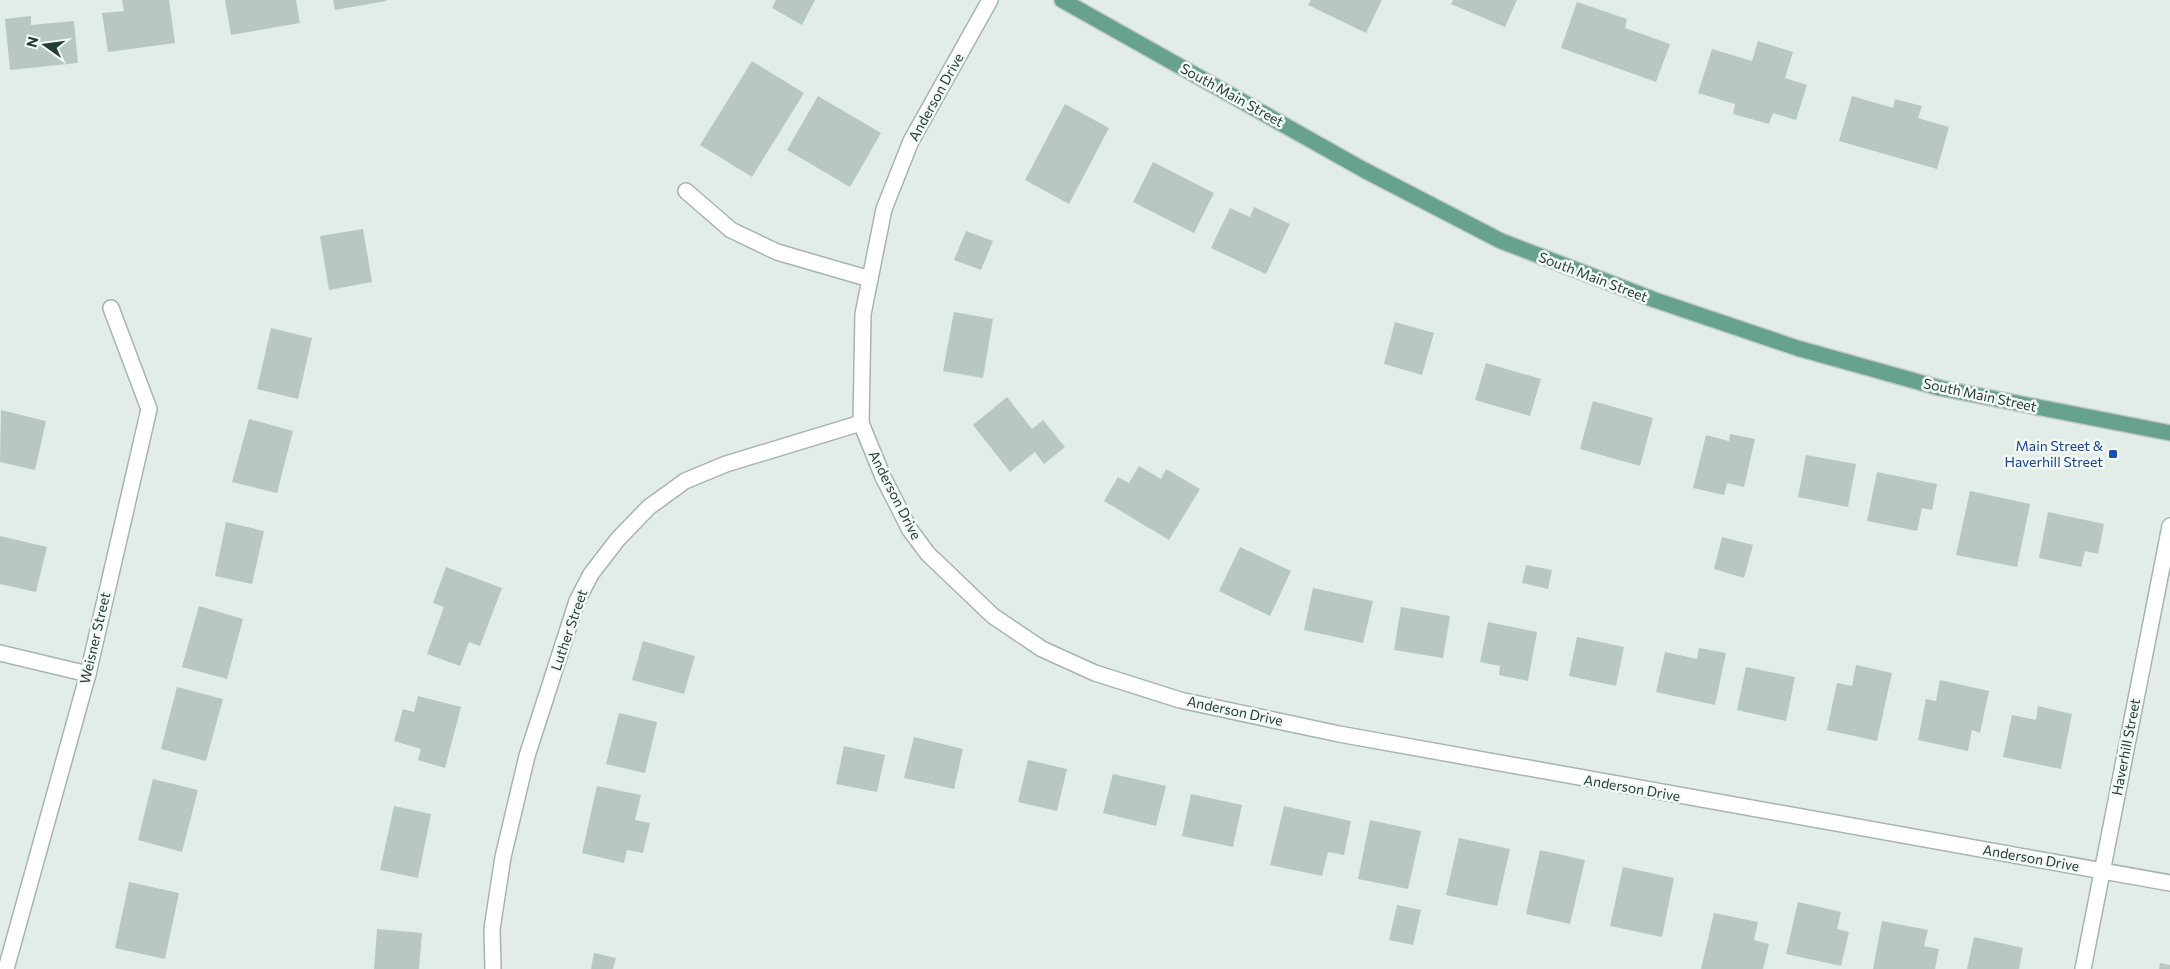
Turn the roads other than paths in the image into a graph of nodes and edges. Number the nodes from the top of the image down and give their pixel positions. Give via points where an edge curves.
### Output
1 (990, 0) edge
2 (1062, 0) edge
3 (686, 191) dead end
4 (870, 279) junction
5 (111, 308) dead end
6 (861, 423) junction
7 (2170, 434) edge
8 (2170, 526) edge
9 (0, 653) edge
10 (88, 674) junction
11 (2101, 871) junction
12 (2170, 883) edge
13 (6, 969) edge
14 (493, 969) edge
15 (2083, 969) edge

1 - 4 street, Anderson Drive via 911,141 884,209
2 - 7 main road, South Main Street via 1364,170 1501,242 1655,300 1796,348 1940,388
3 - 4 street via 731,230 777,252
4 - 6 street, Anderson Drive via 863,314
5 - 10 street, Weisner Street via 149,409
6 - 11 street, Anderson Drive via 910,530 928,554 993,616 1042,649 1095,674 1180,700 1339,734
6 - 14 street, Luther Street via 726,464 685,481 649,507 590,574 577,600 527,756 503,857 492,929
8 - 11 street, Haverhill Street
9 - 10 street
10 - 13 street, Weisner Street
11 - 12 street, Anderson Drive
11 - 15 street, Haverhill Street

